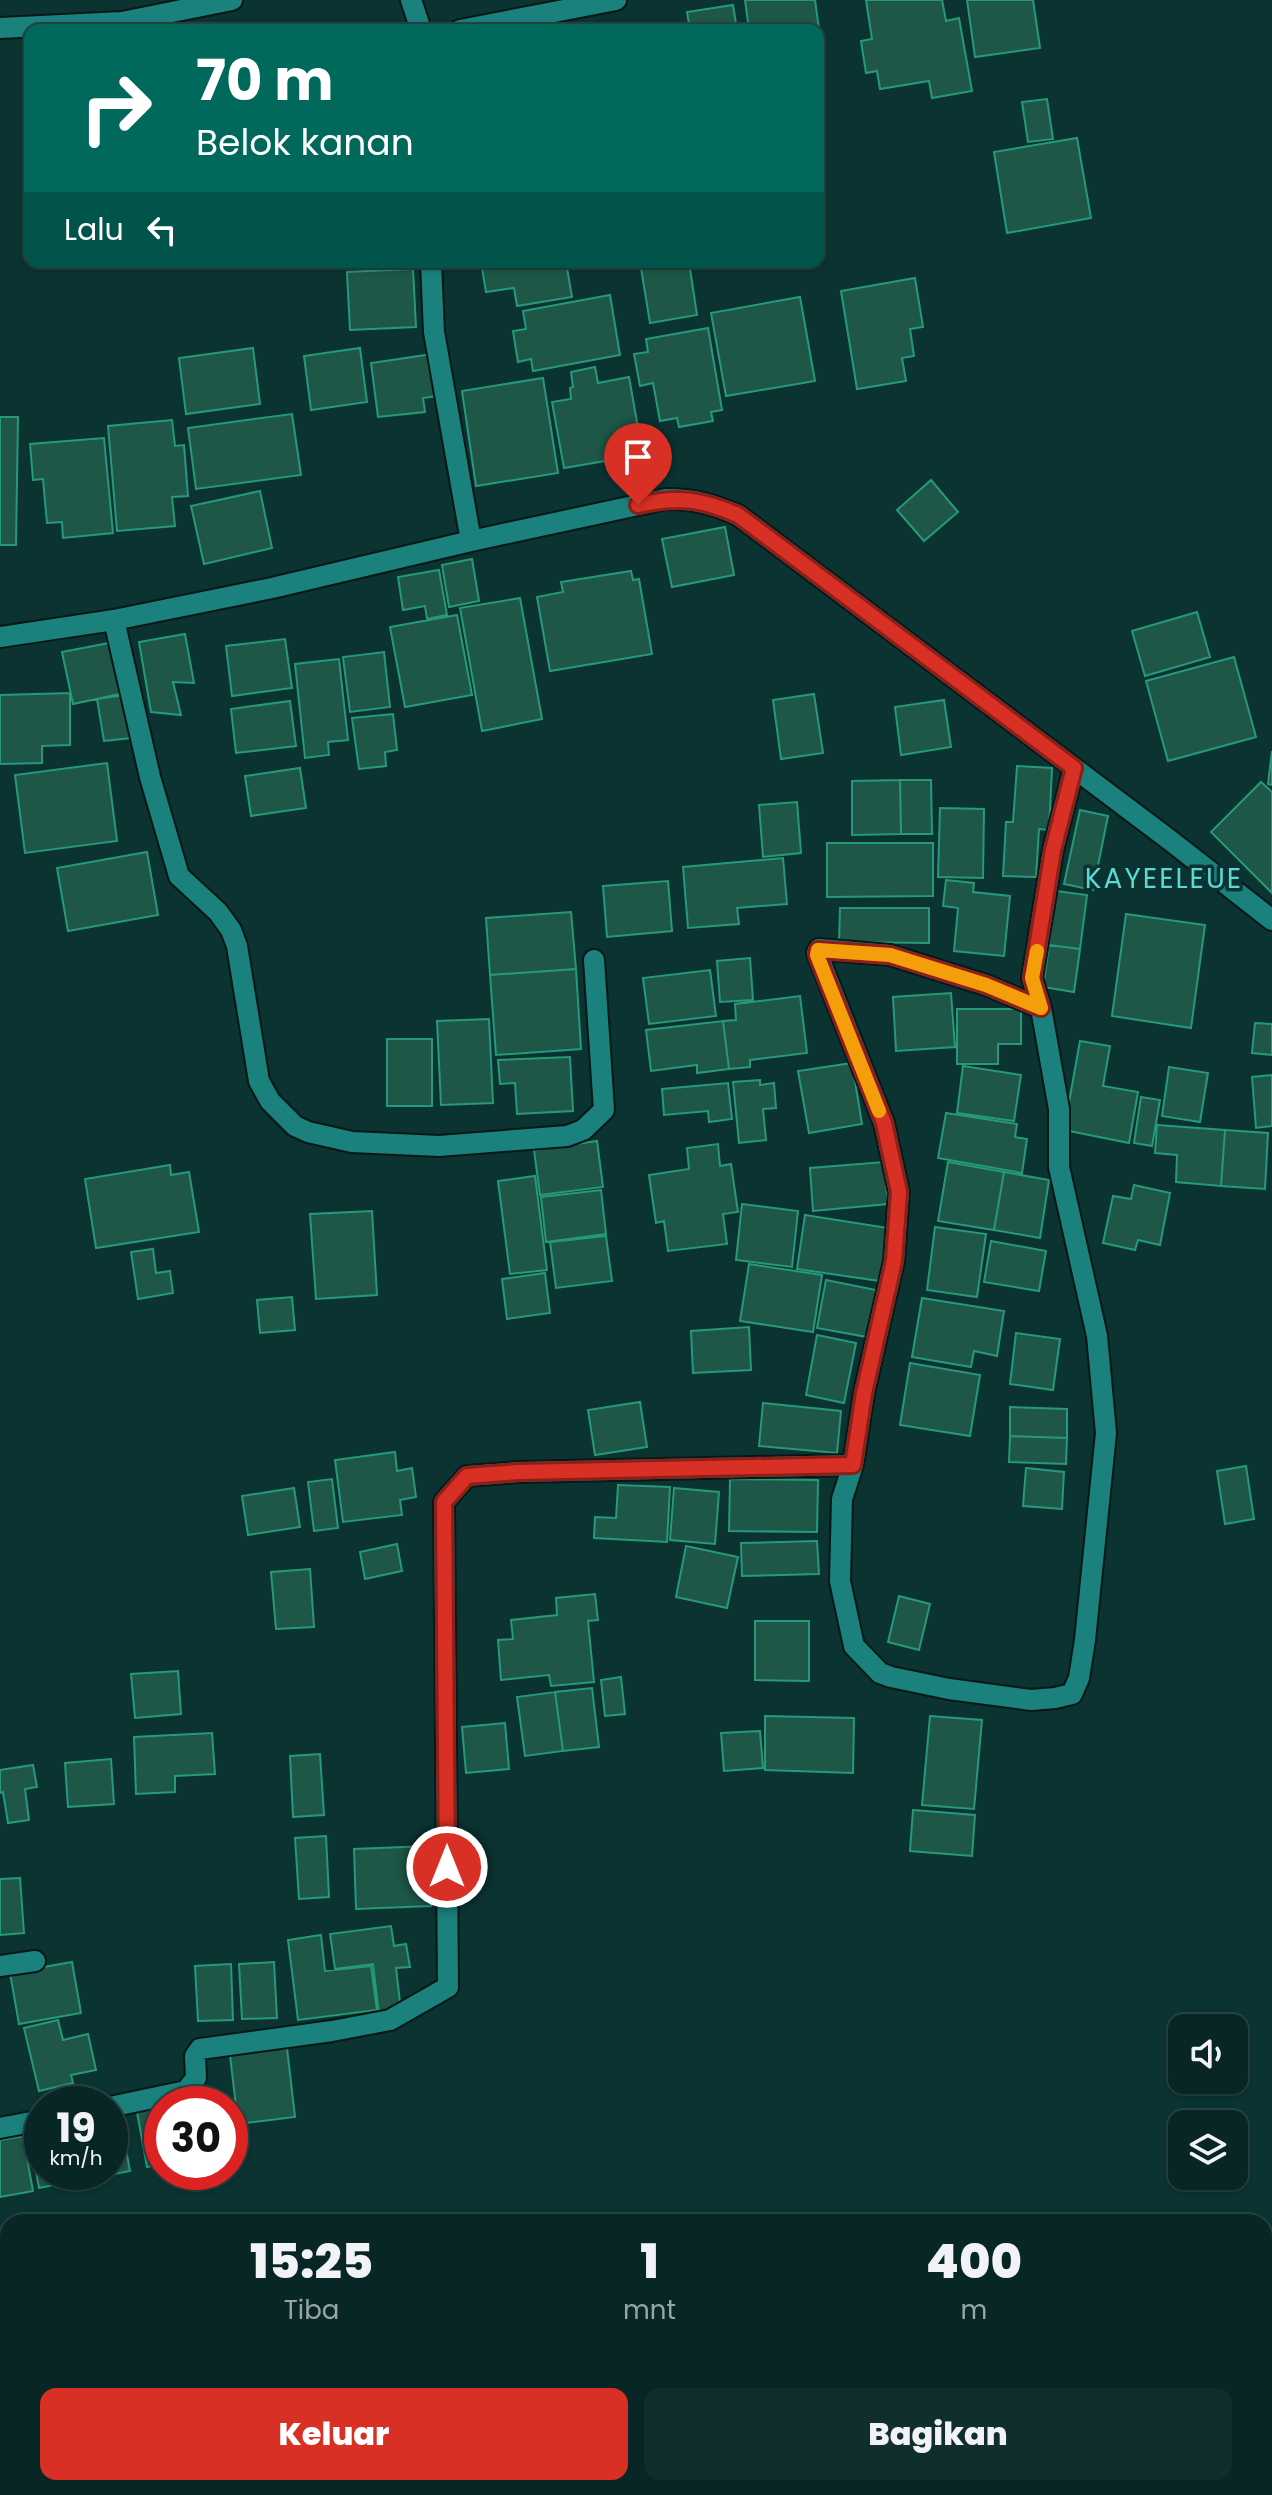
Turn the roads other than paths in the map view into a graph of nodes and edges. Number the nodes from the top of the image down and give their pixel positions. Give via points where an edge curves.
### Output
1 (232, 0) edge
2 (411, 0) edge
3 (616, 0) edge
4 (81, 24) edge
5 (419, 24) edge
6 (491, 24) edge
7 (24, 27) edge
8 (0, 28) edge
9 (431, 268) edge
10 (471, 541) junction
11 (114, 620) junction
12 (0, 637) edge
13 (1074, 768) junction
14 (1272, 920) edge
15 (594, 960) dead end
16 (1041, 1008) junction
17 (853, 1465) junction
18 (35, 1961) dead end
19 (0, 1966) edge
20 (128, 2103) edge
21 (24, 2123) edge
22 (0, 2128) edge

1 - 4 street via 122,22
2 - 5 street
3 - 6 street
7 - 8 street
9 - 10 street via 434,332
10 - 11 street
10 - 13 street via 666,499 715,505 738,515
11 - 12 street
11 - 15 street via 179,876 231,930 259,1081 295,1126 352,1142 439,1146 567,1136 583,1130 604,1110
13 - 14 street
13 - 16 street via 1053,850 1032,978
16 - 17 street via 890,955 818,950 884,1123 899,1192 894,1261
16 - 17 street via 1059,1109 1059,1167 1097,1336 1106,1433 1085,1640 1072,1694 1031,1700 891,1677 854,1646 840,1581 842,1499
17 - 20 street via 467,1476 444,1502 448,1987 390,2020 200,2049 196,2078 186,2091
18 - 19 street
21 - 22 street

